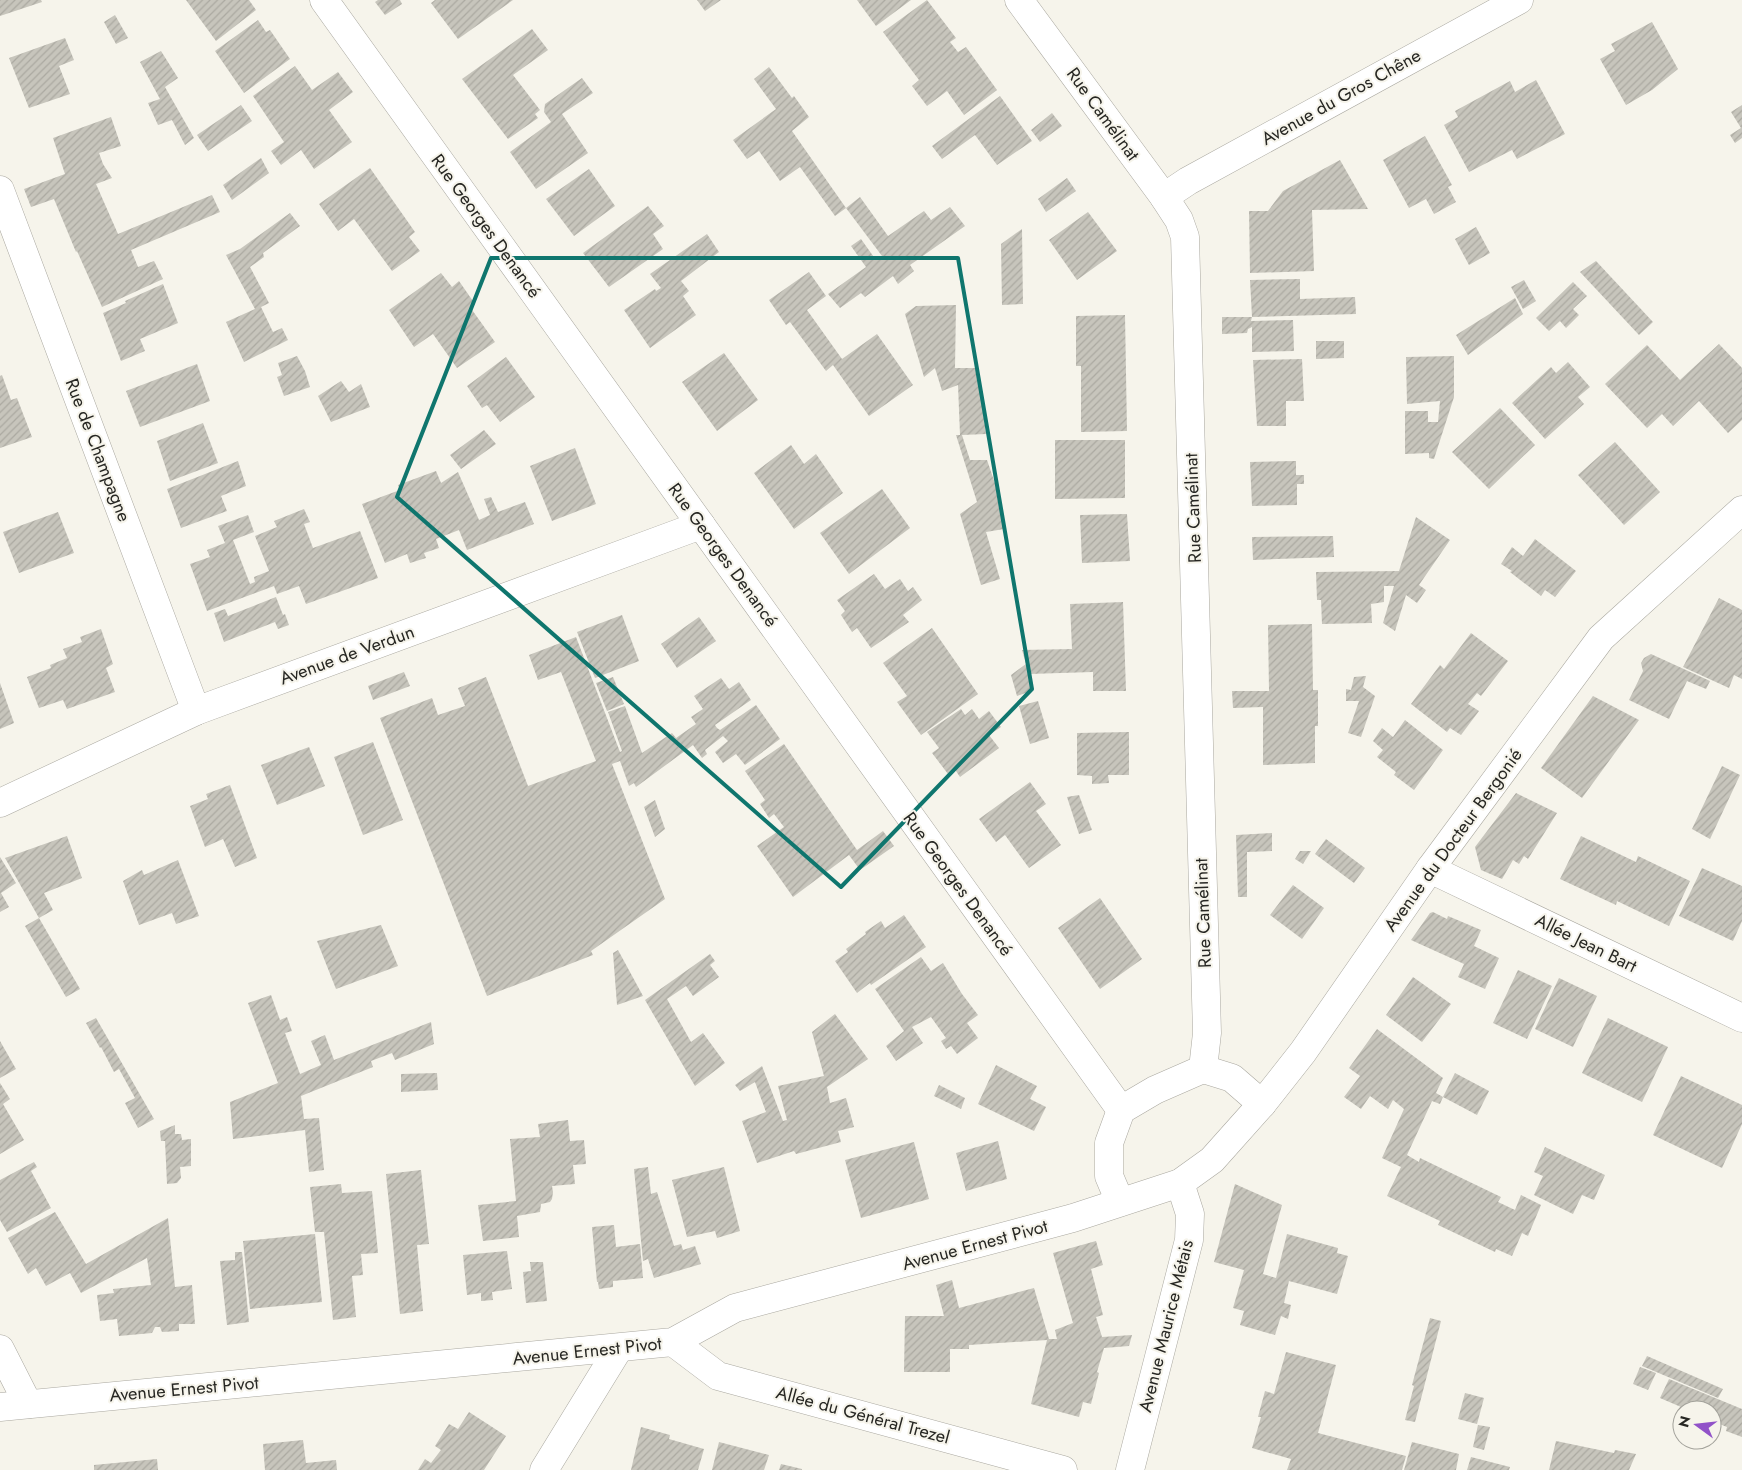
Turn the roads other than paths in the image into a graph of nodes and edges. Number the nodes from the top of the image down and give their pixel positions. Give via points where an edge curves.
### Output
1 (324, 0) edge
2 (1020, 0) edge
3 (1519, 0) edge
4 (0, 190) edge
5 (1164, 197) junction
6 (1742, 510) edge
7 (701, 524) junction
8 (196, 711) junction
9 (0, 803) edge
10 (1430, 869) junction
11 (1742, 1018) edge
12 (1203, 1069) junction
13 (1262, 1104) junction
14 (1121, 1110) junction
15 (1180, 1183) junction
16 (1120, 1202) junction
17 (673, 1342) junction
18 (619, 1348) junction
19 (0, 1349) edge
20 (28, 1404) junction
21 (0, 1407) edge
22 (544, 1470) edge
23 (1063, 1470) edge
24 (1130, 1470) edge

1 - 7 street, Rue Georges Denancé
2 - 5 street, Rue Camélinat
3 - 5 street, Avenue du Gros Chêne
4 - 8 street, Rue de Champagne
5 - 12 street, Rue Camélinat via 1179,220 1185,237 1207,1033
6 - 10 street, Avenue du Docteur Bergonié via 1601,638
7 - 8 street, Avenue de Verdun
7 - 14 street, Rue Georges Denancé
8 - 9 street, Avenue de Verdun
10 - 11 street, Allée Jean Bart
10 - 13 street, Avenue du Docteur Bergonié via 1303,1052
12 - 13 street via 1232,1078
12 - 14 street via 1155,1090
13 - 15 street, Avenue du Docteur Bergonié via 1212,1160
14 - 16 street via 1109,1143 1109,1176
15 - 16 street, Avenue Ernest Pivot
15 - 24 street, Avenue Maurice Métais via 1190,1214 1189,1240
16 - 17 street, Avenue Ernest Pivot via 1073,1218 735,1308
17 - 18 street, Avenue Ernest Pivot
17 - 23 street, Allée du Général Trezel via 718,1376
18 - 20 street, Avenue Ernest Pivot
18 - 22 street
19 - 20 street
20 - 21 street, Avenue Ernest Pivot

